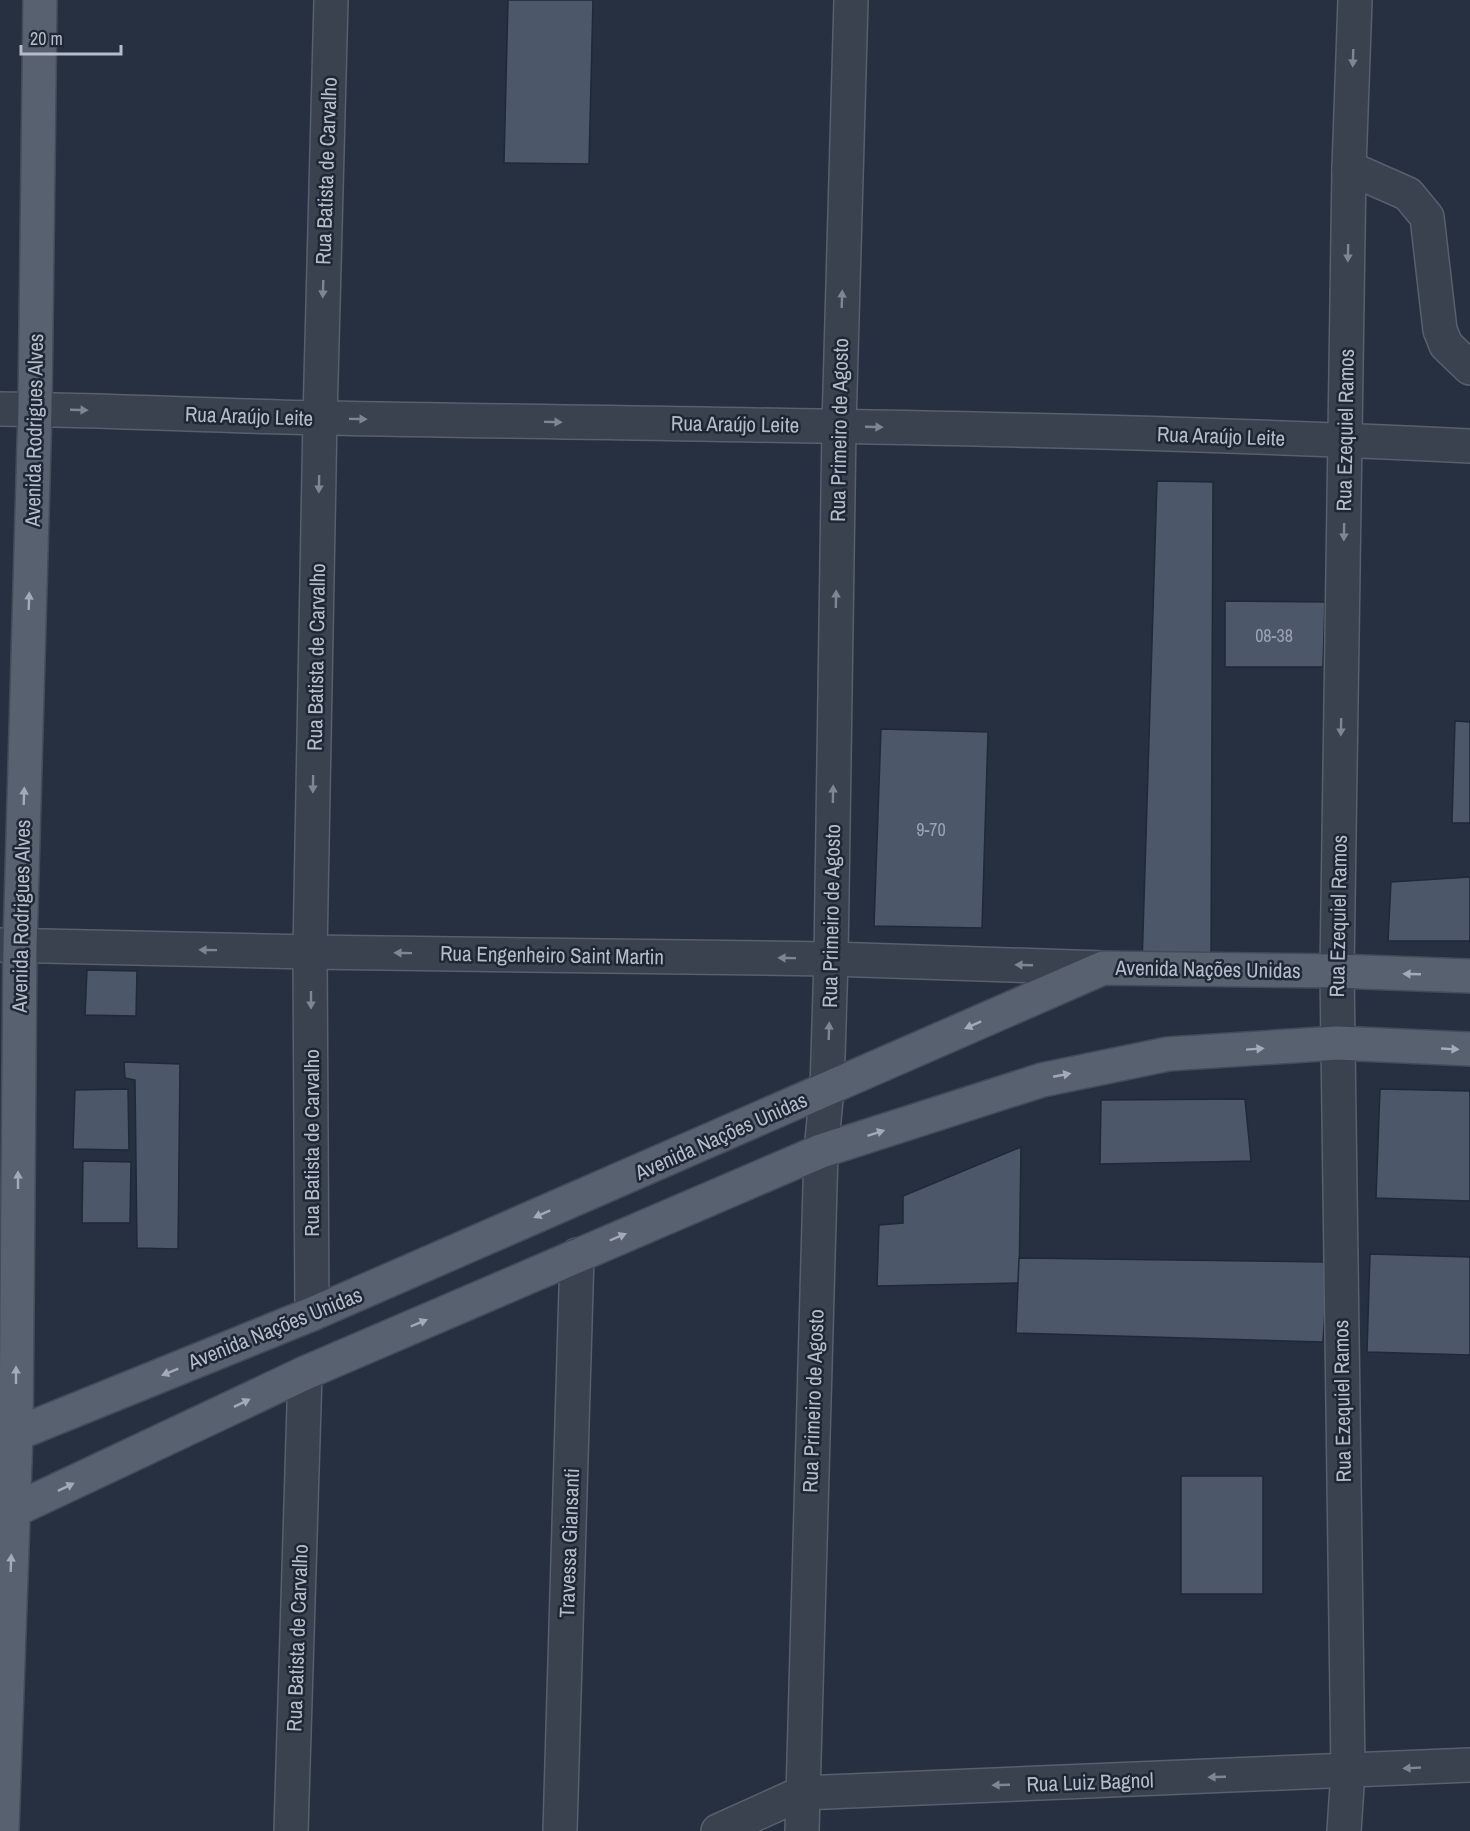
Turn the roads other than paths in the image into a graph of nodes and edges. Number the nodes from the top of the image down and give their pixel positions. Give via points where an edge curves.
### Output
1 (40, 0) edge
2 (331, 0) edge
3 (851, 0) edge
4 (1355, 0) edge
5 (1349, 168) junction
6 (1470, 368) edge
7 (35, 408) junction
8 (0, 409) edge
9 (320, 418) junction
10 (839, 426) junction
11 (1345, 440) junction
12 (1470, 446) edge
13 (10, 945) edge
14 (310, 952) junction
15 (831, 959) junction
16 (1103, 968) junction
17 (1337, 971) junction
18 (1470, 976) edge
19 (1337, 1043) junction
20 (1470, 1049) edge
21 (827, 1089) junction
22 (820, 1151) junction
23 (577, 1254) junction
24 (312, 1314) junction
25 (305, 1373) junction
26 (8, 1438) edge
27 (6, 1515) edge
28 (1470, 1765) edge
29 (1348, 1771) junction
30 (1, 1785) edge
31 (802, 1793) junction
32 (2, 1831) edge
33 (291, 1831) edge
34 (560, 1831) edge
35 (718, 1831) edge
36 (802, 1831) edge
37 (1344, 1831) edge

1 - 7 main road, Avenida Rodrigues Alves
2 -> 9 street, Rua Batista de Carvalho
10 -> 3 street, Rua Primeiro de Agosto
4 -> 5 street, Rua Ezequiel Ramos
5 - 6 street via 1408,194 1427,217 1440,330 1446,345
5 -> 11 street, Rua Ezequiel Ramos
7 - 8 street, Rua Araújo Leite
7 -> 9 street, Rua Araújo Leite
13 -> 7 main road, Avenida Rodrigues Alves
9 -> 10 street, Rua Araújo Leite
9 -> 14 street, Rua Batista de Carvalho
10 -> 11 street, Rua Araújo Leite
15 -> 10 street, Rua Primeiro de Agosto
11 - 12 street, Rua Araújo Leite
11 -> 17 street, Rua Ezequiel Ramos
14 -> 13 street, Rua Engenheiro Saint Martin
26 -> 13 main road, Avenida Rodrigues Alves
15 -> 14 street, Rua Engenheiro Saint Martin
14 -> 24 street, Rua Batista de Carvalho
16 -> 15 street, Rua Engenheiro Saint Martin
21 -> 15 street, Rua Primeiro de Agosto
16 - 17 main road, Avenida Nações Unidas
16 -> 21 main road, Avenida Nações Unidas
18 -> 17 main road, Avenida Nações Unidas
17 - 19 street, Rua Ezequiel Ramos
19 -> 20 main road
22 -> 19 main road via 1042,1080 1168,1054
19 - 29 street, Rua Ezequiel Ramos
21 - 22 street, Rua Primeiro de Agosto
21 -> 24 main road, Avenida Nações Unidas
23 -> 22 main road
22 - 31 street, Rua Primeiro de Agosto
25 -> 23 main road
23 - 34 street, Travessa Giansanti
24 -> 26 main road, Avenida Nações Unidas
27 -> 25 main road
25 - 33 street, Rua Batista de Carvalho
26 - 27 main road, Avenida Rodrigues Alves
30 -> 27 main road, Avenida Rodrigues Alves
28 -> 29 street, Rua Luiz Bagnol
29 -> 31 street, Rua Luiz Bagnol
29 - 37 street, Rua Ezequiel Ramos
30 - 32 main road, Avenida Rodrigues Alves
31 - 35 street, Rua Luiz Bagnol
31 - 36 street, Rua Primeiro de Agosto

